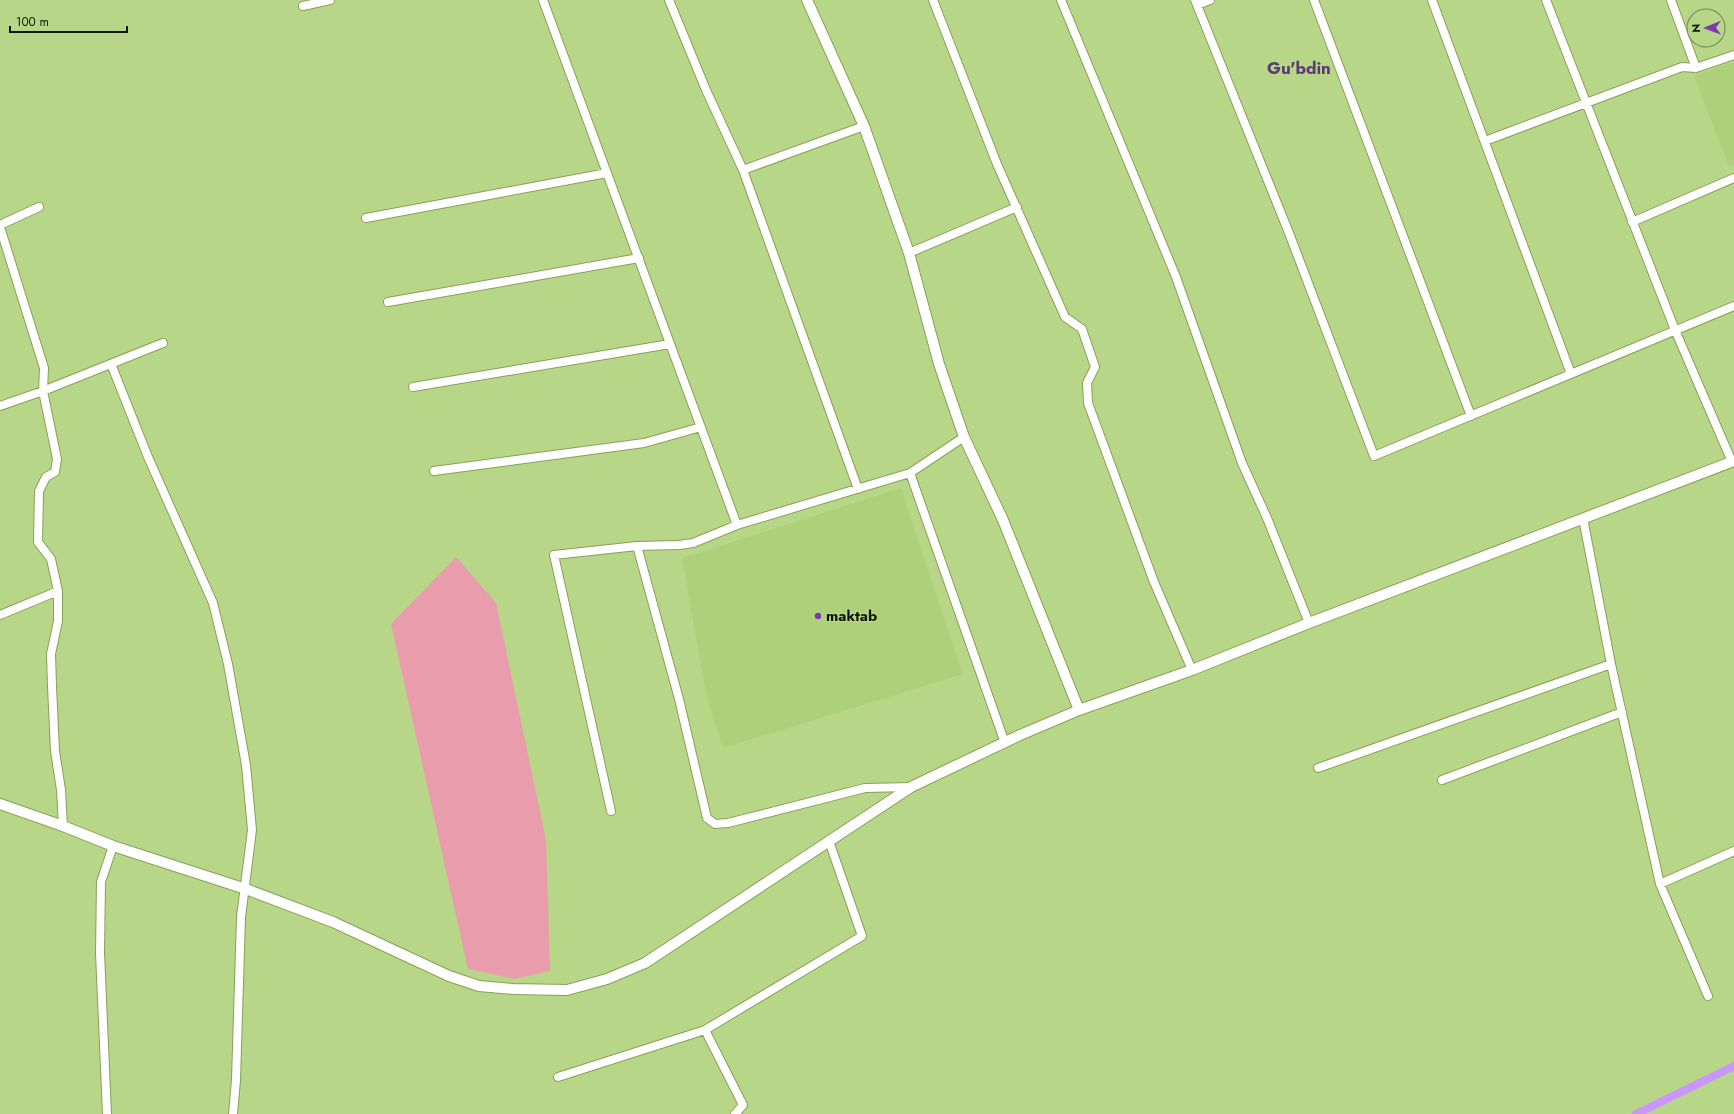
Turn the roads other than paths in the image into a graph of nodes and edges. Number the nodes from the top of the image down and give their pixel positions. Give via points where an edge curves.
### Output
1 (330, 0) edge
2 (543, 0) edge
3 (669, 0) edge
4 (807, 0) edge
5 (933, 0) edge
6 (1061, 0) edge
7 (1210, 0) edge
8 (1314, 0) edge
9 (1432, 0) edge
10 (1546, 0) edge
11 (1671, 0) edge
12 (1196, 3) edge
13 (303, 6) dead end
14 (1734, 55) edge
15 (1696, 68) junction
16 (1586, 103) junction
17 (864, 126) junction
18 (1485, 141) junction
19 (743, 170) junction
20 (607, 173) junction
21 (1734, 178) edge
22 (1017, 207) junction
23 (39, 208) dead end
24 (366, 218) dead end
25 (1632, 222) junction
26 (0, 226) edge
27 (909, 253) junction
28 (639, 258) junction
29 (388, 302) dead end
30 (1734, 306) edge
31 (1675, 330) junction
32 (164, 343) dead end
33 (670, 344) junction
34 (111, 364) junction
35 (1572, 374) junction
36 (413, 387) dead end
37 (43, 391) junction
38 (0, 406) edge
39 (1471, 416) junction
40 (701, 427) junction
41 (964, 437) junction
42 (1733, 461) edge
43 (434, 471) dead end
44 (910, 473) junction
45 (858, 489) junction
46 (1583, 518) junction
47 (737, 526) junction
48 (636, 546) junction
49 (58, 591) junction
50 (0, 615) edge
51 (1309, 623) junction
52 (1611, 664) junction
53 (1192, 670) junction
54 (1079, 710) junction
55 (1622, 712) junction
56 (1005, 743) junction
57 (1318, 768) dead end
58 (1442, 780) dead end
59 (911, 787) junction
60 (0, 804) edge
61 (611, 811) dead end
62 (63, 826) junction
63 (829, 841) junction
64 (113, 846) junction
65 (1734, 851) edge
66 (1660, 884) junction
67 (246, 889) junction
68 (1708, 996) dead end
69 (705, 1030) junction
70 (558, 1077) dead end
71 (107, 1114) edge
72 (233, 1114) edge
73 (735, 1114) edge

1 - 13 street
2 - 20 street
3 - 19 street
4 - 17 street
5 - 22 street via 997,164
6 - 51 street via 1176,277 1242,463
7 - 12 street
8 - 39 street
9 - 18 street
10 - 16 street
11 - 15 street
12 - 39 street via 1289,233 1374,456
14 - 15 street
15 - 16 street via 1682,67
16 - 18 street
16 - 25 street
17 - 19 street
17 - 27 street
18 - 35 street
19 - 45 street
20 - 24 street
20 - 28 street
21 - 25 street
22 - 27 street
22 - 53 street via 1065,317 1082,329 1095,367 1087,383 1088,402 1154,582
23 - 26 street
25 - 31 street
26 - 37 street via 44,368
27 - 41 street via 939,364
28 - 29 street
28 - 33 street
30 - 31 street
31 - 35 street
31 - 42 street
32 - 34 street
33 - 36 street
33 - 40 street
34 - 37 street
34 - 67 street via 172,514 213,603 228,664 246,765 252,830
35 - 39 street
37 - 38 street
37 - 49 street via 57,459 55,472 46,477 39,491 38,542 51,559
40 - 43 street via 644,443
40 - 47 street
41 - 44 street
41 - 54 street via 1003,520
42 - 46 street
44 - 45 street
44 - 56 street
45 - 47 street
46 - 51 street
46 - 52 street
47 - 48 street via 694,543 679,546
48 - 59 street via 679,699 707,818 715,824 728,823 865,788
48 - 61 street via 554,556
49 - 50 street
49 - 62 street via 58,621 51,654 55,751
51 - 53 street
52 - 55 street
52 - 57 street
53 - 54 street
54 - 56 street
55 - 58 street
55 - 66 street
56 - 59 street
59 - 63 street
60 - 62 street
62 - 64 street
63 - 67 street via 645,963 607,979 567,990 479,986 449,976 333,922
63 - 69 street via 862,936
64 - 67 street
64 - 71 street via 102,882 101,898 100,953
65 - 66 street
66 - 68 street
67 - 72 street via 241,917
69 - 70 street
69 - 73 street via 743,1104

